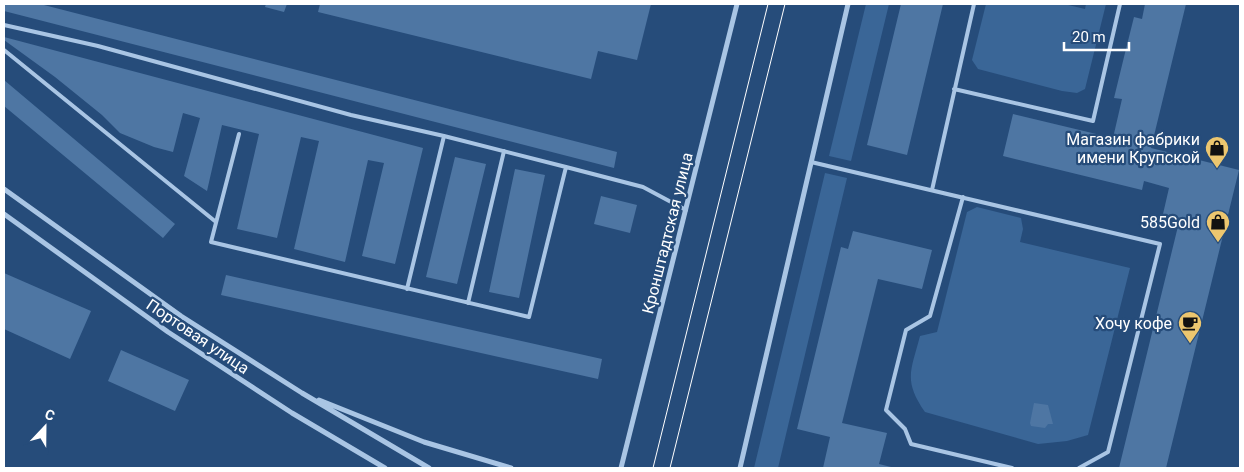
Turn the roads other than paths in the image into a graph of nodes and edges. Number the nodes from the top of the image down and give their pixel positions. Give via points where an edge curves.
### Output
1 (737, 4) edge
2 (848, 4) edge
3 (974, 4) edge
4 (1120, 4) edge
5 (4, 25) edge
6 (4, 50) edge
7 (954, 89) junction
8 (239, 134) dead end
9 (444, 136) junction
10 (504, 151) junction
11 (811, 162) junction
12 (566, 168) junction
13 (4, 189) edge
14 (932, 190) junction
15 (963, 198) junction
16 (686, 210) junction
17 (4, 214) edge
18 (216, 222) junction
19 (407, 289) junction
20 (468, 303) junction
21 (302, 393) junction
22 (385, 468) edge
23 (429, 468) edge
24 (511, 468) edge
25 (622, 468) edge
26 (740, 468) edge
27 (1012, 468) edge
28 (1079, 468) edge

1 - 16 street, Кронштадтская улица
2 - 11 street
3 - 7 lane
4 - 7 lane via 1093,121
5 - 9 lane via 98,46 351,115
6 - 18 lane
7 - 14 lane
8 - 18 lane
9 - 10 lane
9 - 19 lane
10 - 12 lane
10 - 20 lane
11 - 14 lane
11 - 26 street
12 - 16 lane via 643,187
12 - 20 lane via 529,317
13 - 21 street, Портовая улица via 181,316
14 - 15 lane
15 - 27 lane via 930,316 906,330 886,410 904,429 912,444
15 - 28 lane via 1160,244 1108,452
16 - 25 street, Кронштадтская улица
17 - 22 street, Портовая улица via 168,332 292,413
18 - 19 lane via 211,242
19 - 20 lane
21 - 23 street, Портовая улица
21 - 24 street, Портовая улица via 424,442

